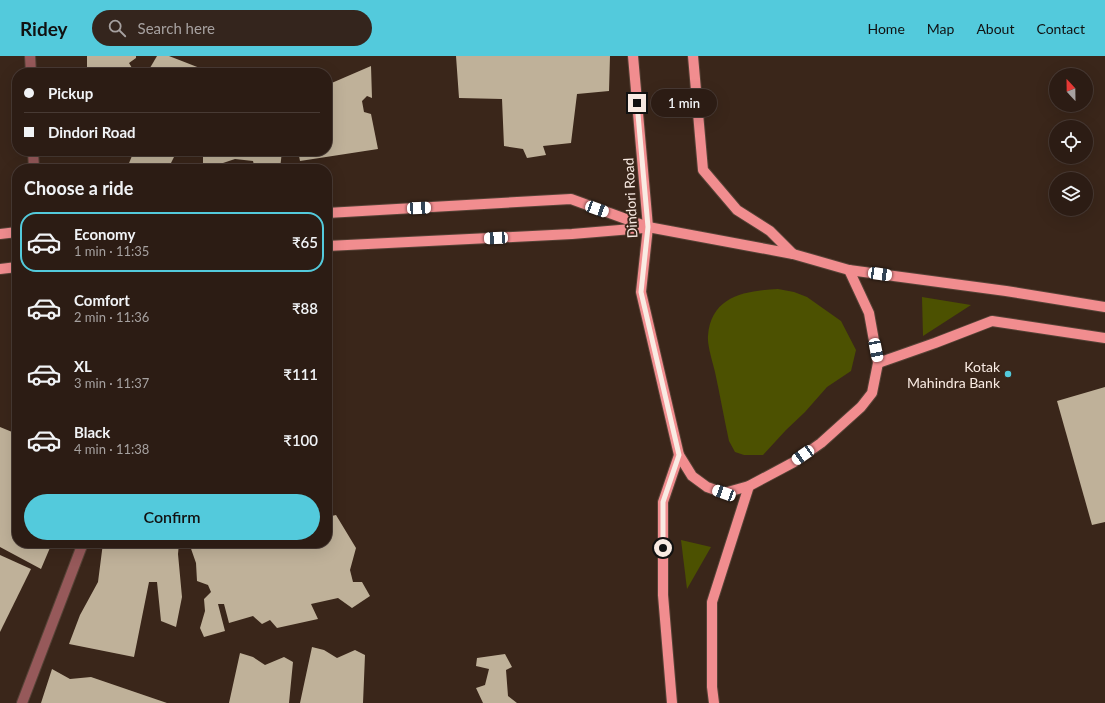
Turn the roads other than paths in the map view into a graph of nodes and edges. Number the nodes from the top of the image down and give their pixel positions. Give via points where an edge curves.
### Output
1 (30, 56) edge
2 (632, 56) edge
3 (693, 56) edge
4 (31, 68) edge
5 (332, 213) edge
6 (648, 227) junction
7 (12, 233) edge
8 (0, 234) edge
9 (332, 246) edge
10 (793, 254) junction
11 (12, 268) edge
12 (0, 269) edge
13 (849, 270) junction
14 (1105, 307) edge
15 (1105, 338) edge
16 (878, 363) junction
17 (679, 455) junction
18 (749, 486) junction
19 (80, 548) edge
20 (22, 703) edge
21 (672, 703) edge
22 (714, 703) edge

1 - 4 street
2 - 6 main road, Dindori Road
3 - 10 main road via 703,170 738,210 770,231
5 - 6 main road via 571,200
6 - 9 main road via 572,234
6 - 10 main road
6 - 17 main road, Dindori Road via 641,292
7 - 8 main road
10 - 13 main road
11 - 12 main road
13 - 14 main road
13 - 16 main road via 869,313
15 - 16 main road via 992,321
16 - 18 main road via 872,393 861,407 821,443 794,462
17 - 18 main road via 692,476 707,487 724,493
17 - 21 main road via 663,502 663,595
18 - 22 main road via 712,602
19 - 20 street

